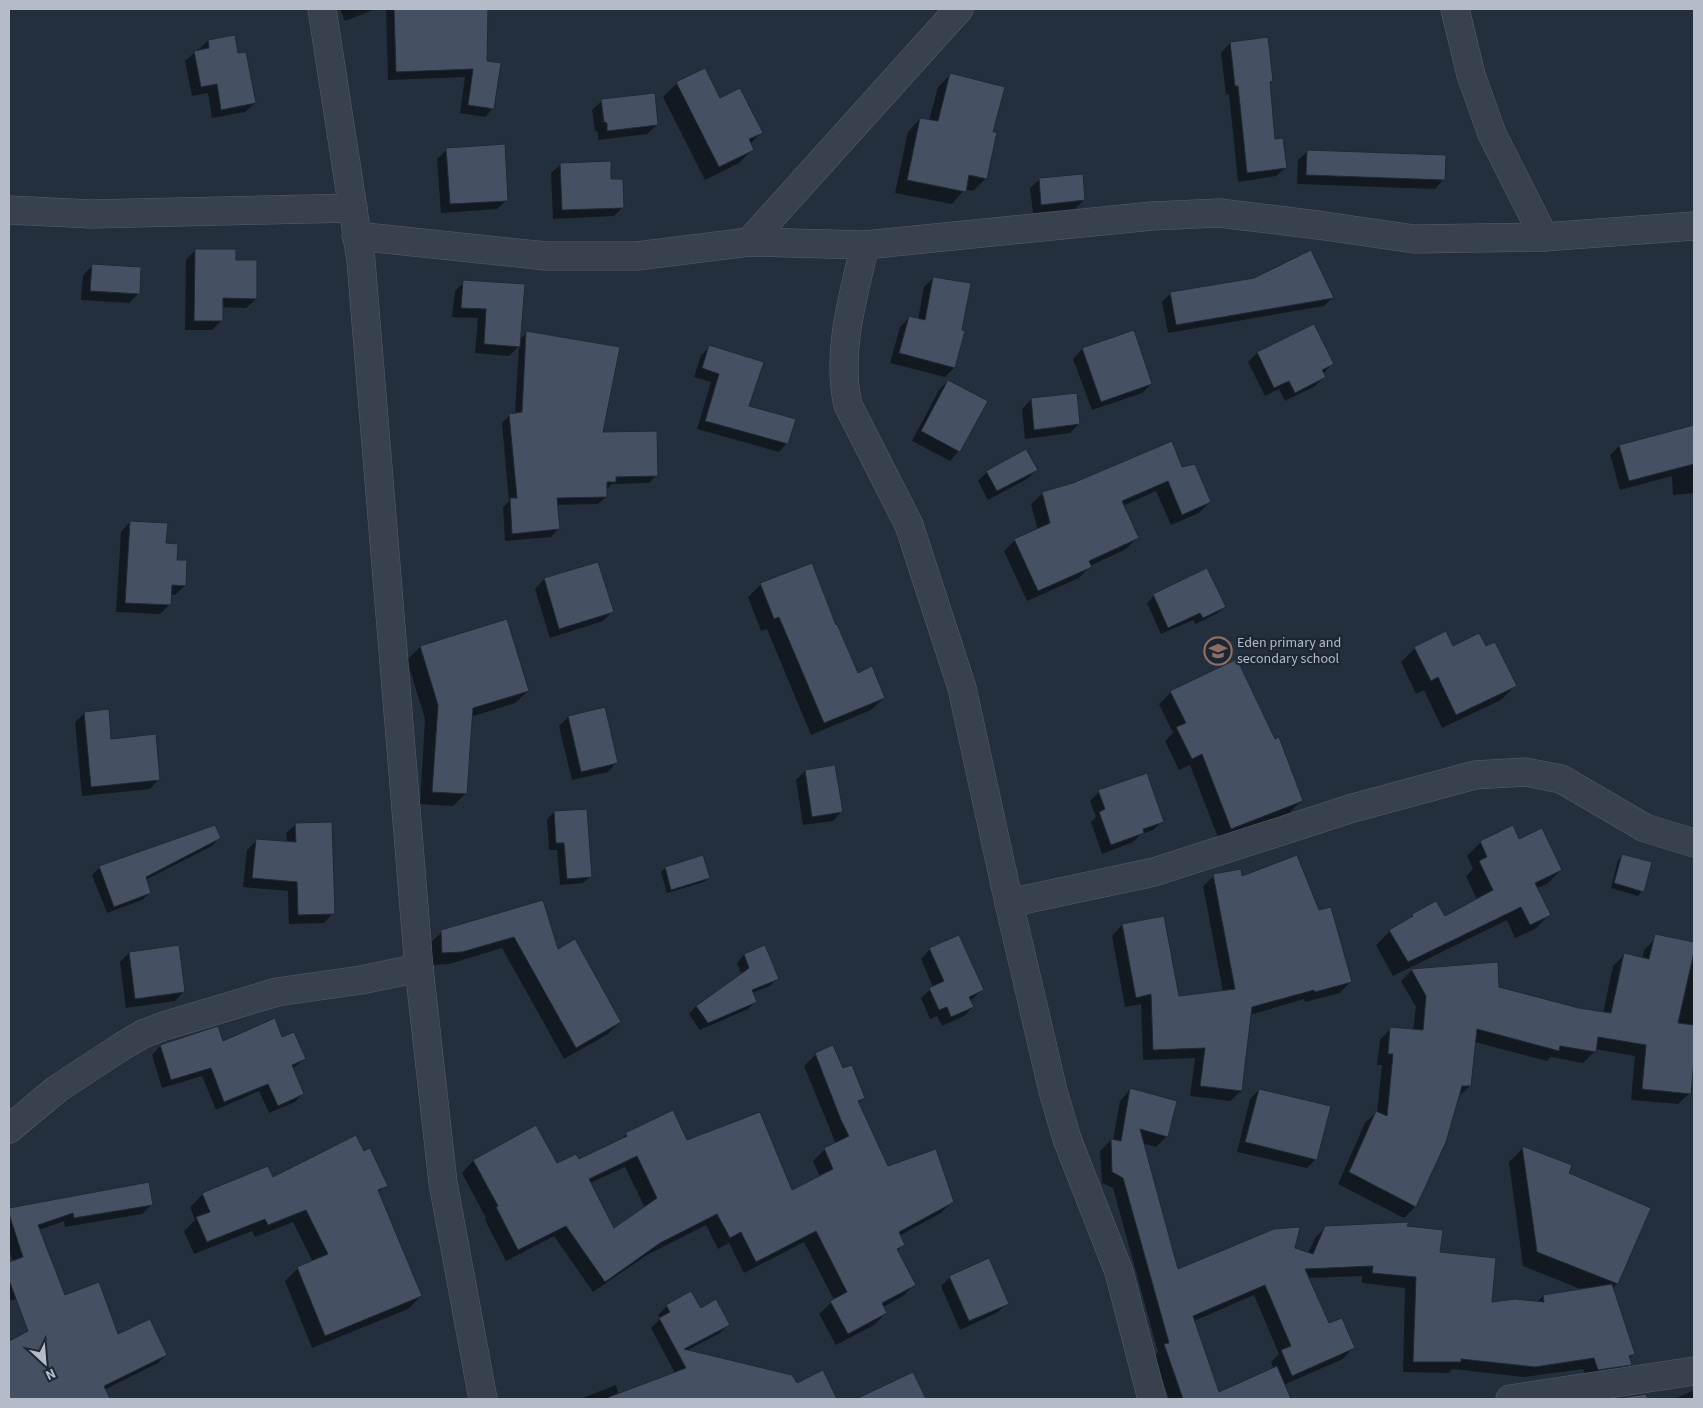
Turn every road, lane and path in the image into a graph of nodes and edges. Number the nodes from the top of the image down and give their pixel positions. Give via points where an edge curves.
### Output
1 (322, 9) edge
2 (958, 9) edge
3 (1455, 9) edge
4 (353, 208) junction
5 (9, 210) edge
6 (1694, 226) edge
7 (356, 236) junction
8 (1544, 237) junction
9 (749, 242) junction
10 (865, 246) junction
11 (1694, 843) edge
12 (1009, 903) junction
13 (420, 968) junction
14 (9, 1129) edge
15 (1694, 1371) edge
16 (484, 1399) edge
17 (1152, 1399) edge
18 (1510, 1399) edge

1 - 4 street
2 - 9 street
3 - 8 street via 1471,75 1492,134
4 - 5 street via 91,214
4 - 7 street
6 - 8 street
7 - 9 street via 546,256 637,256
7 - 13 street
8 - 10 street via 1414,239 1219,213 1152,216
9 - 10 street
10 - 12 street via 852,304 843,386 848,406 909,525 932,593 962,688
11 - 12 street via 1645,828 1561,779 1525,772 1475,775 1353,808 1154,872
12 - 17 street via 1066,1139 1119,1272
13 - 14 street via 277,992 143,1034 57,1089
13 - 16 street via 443,1183
15 - 18 street

